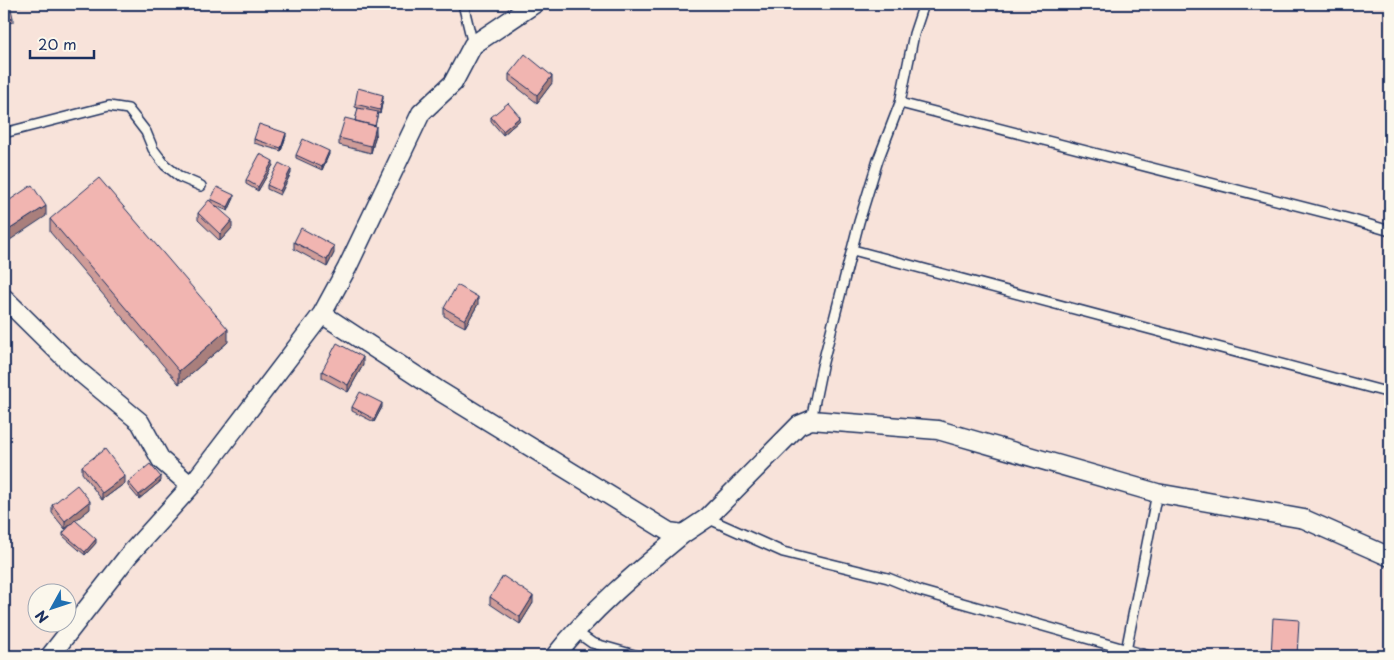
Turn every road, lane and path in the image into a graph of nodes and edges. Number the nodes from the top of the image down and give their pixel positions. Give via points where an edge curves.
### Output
1 (463, 4) edge
2 (534, 4) edge
3 (924, 4) edge
4 (473, 45) junction
5 (900, 103) junction
6 (4, 133) edge
7 (201, 186) dead end
8 (1390, 231) edge
9 (853, 250) junction
10 (4, 298) edge
11 (322, 314) junction
12 (1390, 392) edge
13 (811, 420) junction
14 (190, 486) junction
15 (1158, 493) junction
16 (707, 518) junction
17 (684, 534) junction
18 (1390, 557) edge
19 (575, 631) junction
20 (1126, 653) edge
21 (50, 656) edge
22 (555, 656) edge
23 (638, 656) edge
24 (1149, 656) edge

1 - 4 lane
2 - 4 street
3 - 5 lane via 914,34
4 - 11 street via 453,83 421,113
5 - 8 lane
5 - 9 lane via 878,160
6 - 7 lane via 109,106 128,109 165,165 180,177
9 - 12 lane
9 - 13 lane
10 - 14 street via 75,368 140,422 161,460
11 - 14 street
11 - 17 street via 441,392 669,532
13 - 15 street via 938,430
13 - 16 street via 799,425
14 - 21 street via 128,556
15 - 18 street via 1304,518
15 - 20 lane
16 - 17 street
16 - 20 lane via 783,552 888,578 920,592
17 - 19 street via 622,585
19 - 22 street
19 - 23 lane via 592,643
20 - 24 lane

